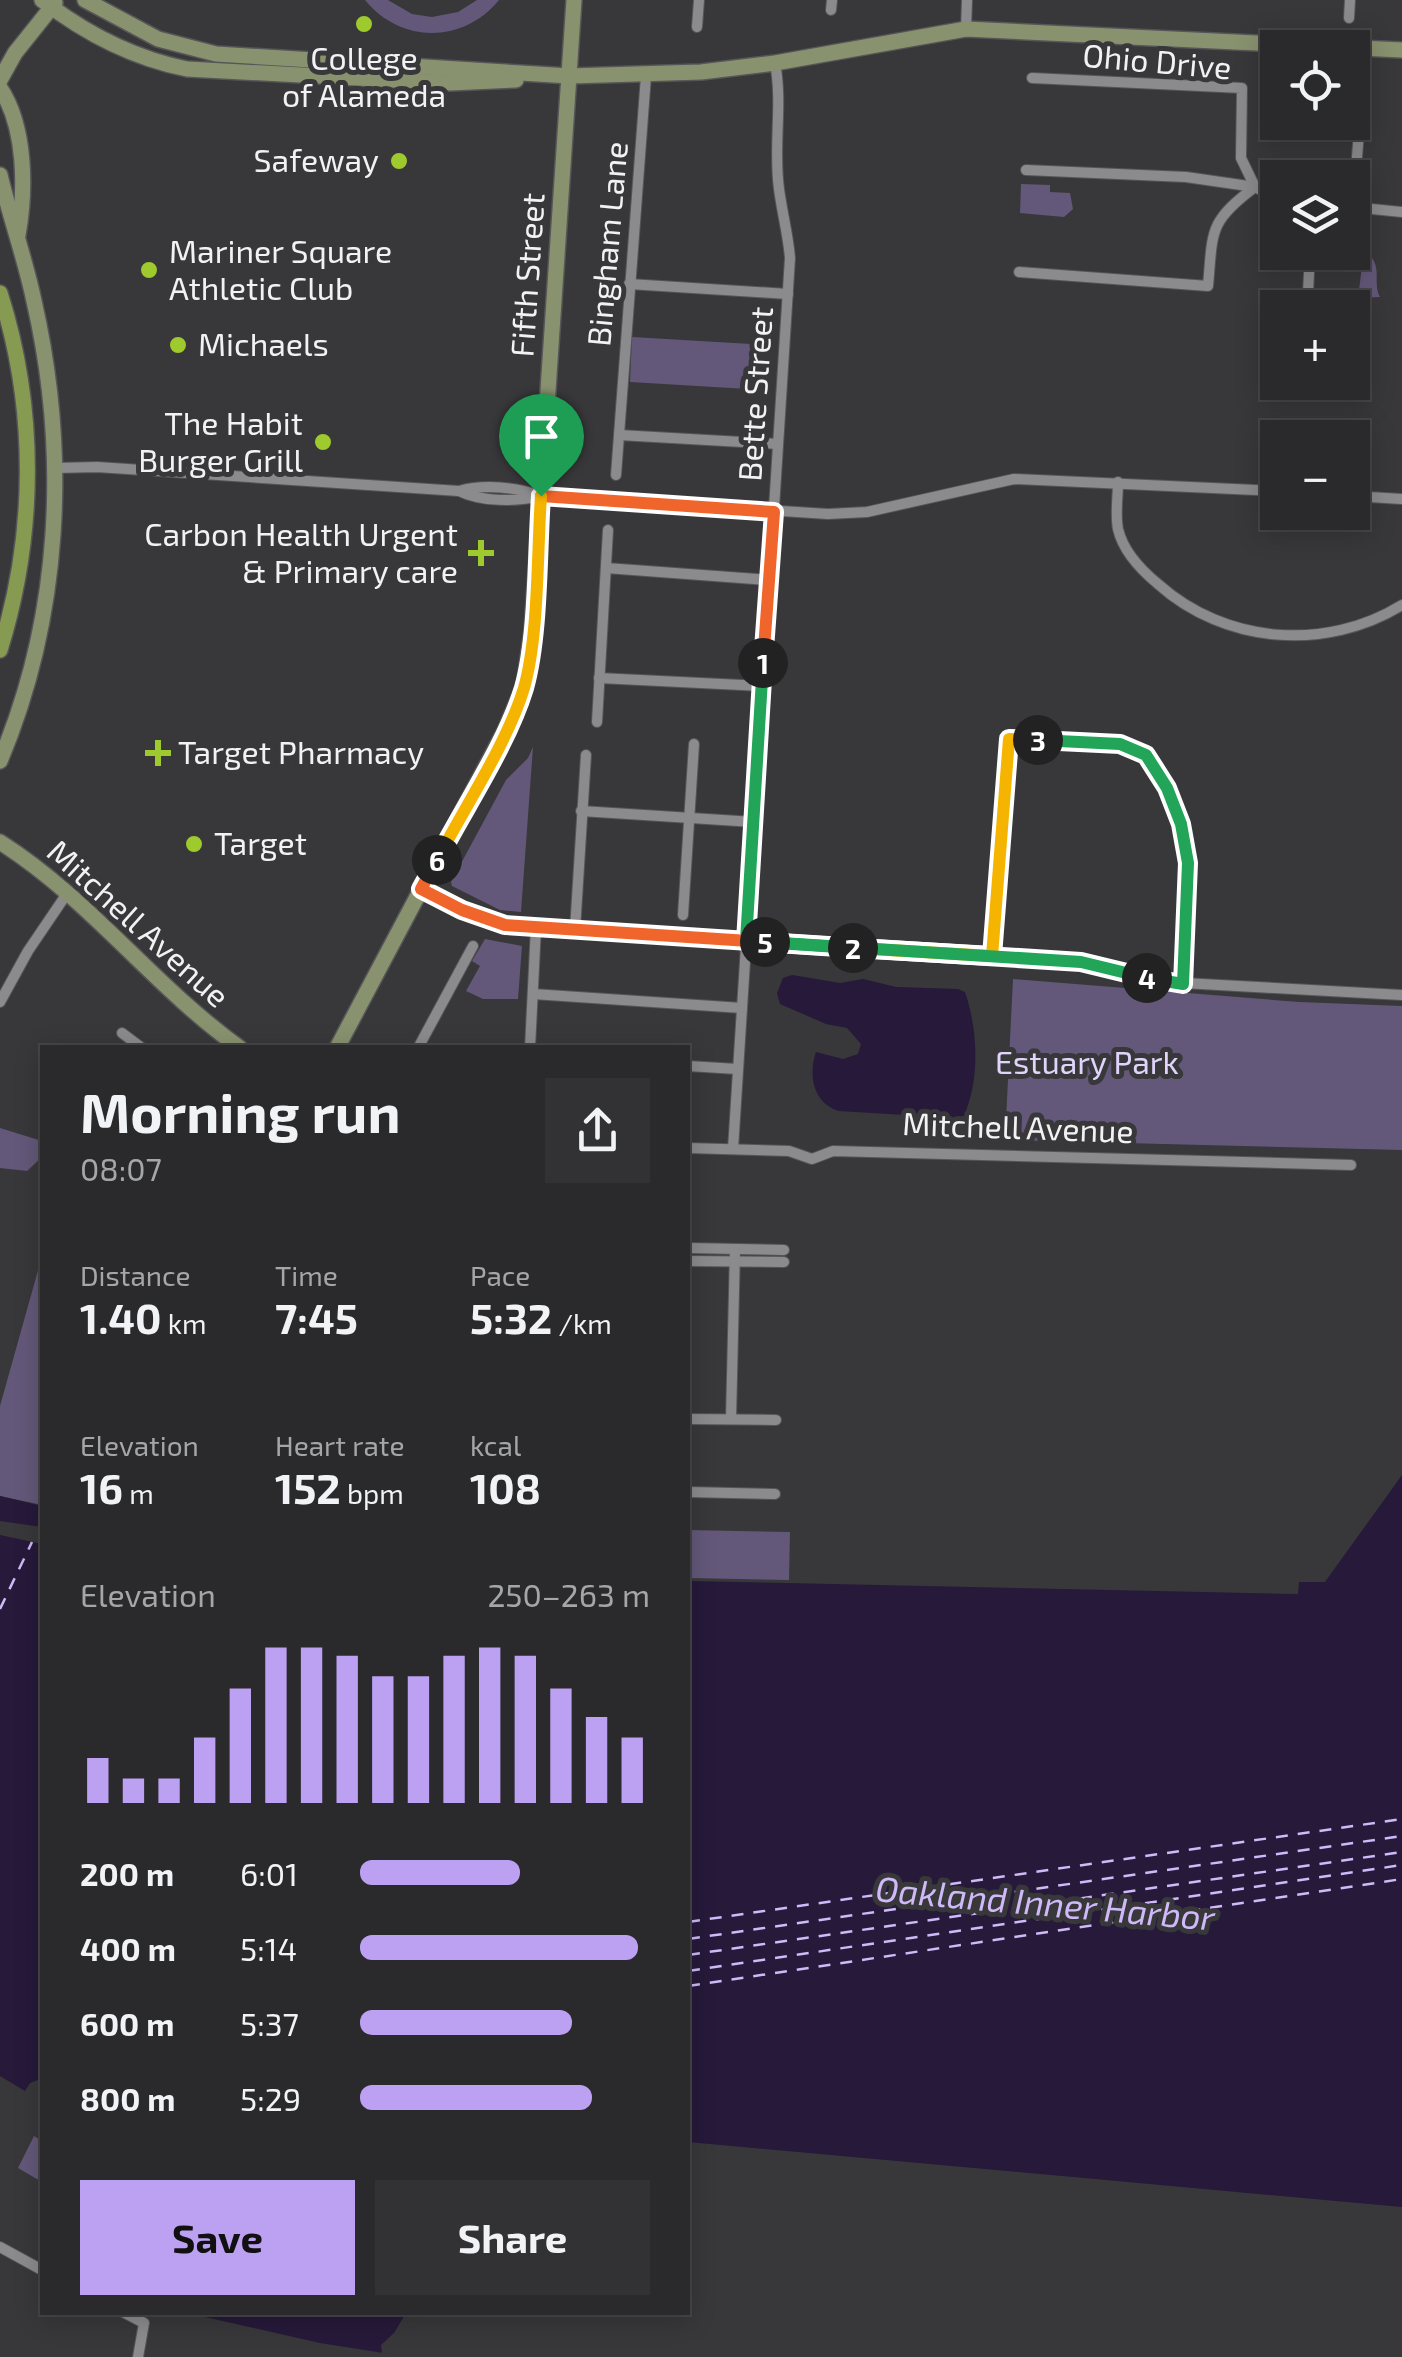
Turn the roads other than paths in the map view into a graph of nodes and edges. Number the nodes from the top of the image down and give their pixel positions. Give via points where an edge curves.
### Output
1 (86, 0) edge
2 (574, 0) edge
3 (698, 0) edge
4 (968, 0) edge
5 (1350, 0) edge
6 (50, 3) edge
7 (1349, 18) dead end
8 (697, 27) dead end
9 (966, 29) junction
10 (1402, 50) edge
11 (775, 63) junction
12 (570, 76) junction
13 (646, 76) junction
14 (1032, 78) dead end
15 (0, 80) edge
16 (0, 88) edge
17 (1026, 170) dead end
18 (0, 174) edge
19 (1255, 187) junction
20 (1260, 190) edge
21 (1370, 209) edge
22 (1402, 212) edge
23 (18, 239) junction
24 (1019, 272) dead end
25 (628, 284) junction
26 (0, 293) edge
27 (788, 294) junction
28 (619, 435) junction
29 (778, 444) junction
30 (55, 468) junction
31 (616, 475) dead end
32 (1118, 482) junction
33 (1260, 490) edge
34 (541, 496) junction
35 (1370, 497) edge
36 (1402, 499) edge
37 (774, 512) junction
38 (608, 530) dead end
39 (606, 568) junction
40 (768, 580) junction
41 (1402, 605) edge
42 (0, 650) edge
43 (599, 678) junction
44 (762, 686) junction
45 (596, 722) dead end
46 (694, 744) dead end
47 (586, 755) dead end
48 (0, 761) edge
49 (581, 810) junction
50 (688, 818) junction
51 (754, 822) junction
52 (0, 842) edge
53 (421, 889) junction
54 (68, 892) junction
55 (683, 915) dead end
56 (536, 927) junction
57 (574, 930) junction
58 (746, 941) junction
59 (473, 946) dead end
60 (992, 956) junction
61 (1183, 984) junction
62 (532, 994) junction
63 (1402, 995) edge
64 (0, 1002) edge
65 (742, 1008) junction
66 (122, 1033) dead end
67 (420, 1044) edge
68 (138, 1045) edge
69 (236, 1045) edge
70 (339, 1045) edge
71 (530, 1045) edge
72 (690, 1066) edge
73 (737, 1069) junction
74 (690, 1148) edge
75 (733, 1149) junction
76 (1351, 1165) dead end
77 (690, 1248) edge
78 (784, 1250) dead end
79 (735, 1255) junction
80 (690, 1261) edge
81 (784, 1262) dead end
82 (690, 1419) edge
83 (731, 1419) junction
84 (776, 1420) dead end
85 (690, 1492) edge
86 (775, 1494) dead end
87 (0, 2248) edge
88 (40, 2269) edge
89 (129, 2315) edge
90 (138, 2357) edge

1 - 12 street via 158,39 216,54
2 - 12 street, Fifth Street
3 - 8 street
4 - 9 street
5 - 7 street
6 - 12 street via 125,51 208,72 450,83
6 - 15 street
9 - 10 street
9 - 11 street
11 - 13 street
11 - 27 street, Bette Street
12 - 13 street
12 - 34 street, Fifth Street
13 - 25 street, Bingham Lane
14 - 19 street, Ohio Drive via 1242,88 1241,158
16 - 23 street via 14,112
17 - 19 street
18 - 23 street
19 - 20 street
19 - 24 street via 1214,225 1208,286
21 - 22 street
23 - 30 street via 40,332
25 - 27 street
25 - 28 street, Bingham Lane
26 - 42 main road via 20,375 28,466 23,549
27 - 29 street, Bette Street
28 - 29 street
28 - 31 street, Bingham Lane
29 - 37 street, Bette Street
30 - 34 street
30 - 48 street via 44,615
32 - 33 street
32 - 37 street via 1014,479 868,512
32 - 41 street via 1117,520 1126,548 1165,591 1210,618 1251,632 1316,635
34 - 37 street
34 - 53 street, Fifth Street via 524,686
35 - 36 street
37 - 40 street, Bette Street
38 - 39 street
39 - 40 street
39 - 43 street
40 - 44 street, Bette Street
43 - 44 street
43 - 45 street
44 - 51 street, Bette Street
46 - 50 street
47 - 49 street
49 - 50 street
49 - 57 street
50 - 51 street
50 - 55 street
51 - 58 street, Bette Street
52 - 54 street, Mitchell Avenue
53 - 56 street via 486,920
53 - 70 street, Fifth Street
54 - 64 street
54 - 69 street, Mitchell Avenue via 177,999
56 - 57 street
56 - 62 street
57 - 58 street
58 - 60 street
58 - 65 street, Bette Street
59 - 67 street
60 - 61 street via 1098,964
60 - 61 street via 1009,739 1120,744 1146,755 1175,805 1186,843
61 - 63 street
62 - 65 street
62 - 71 street
65 - 73 street, Bette Street
66 - 68 street
72 - 73 street
73 - 75 street, Bette Street
74 - 75 street, Mitchell Avenue
75 - 76 street, Mitchell Avenue via 789,1151 812,1159 833,1150
77 - 79 street
78 - 79 street
79 - 80 street
79 - 81 street
79 - 83 street
82 - 83 street
83 - 84 street
85 - 86 street
87 - 88 street
89 - 90 street via 144,2323

